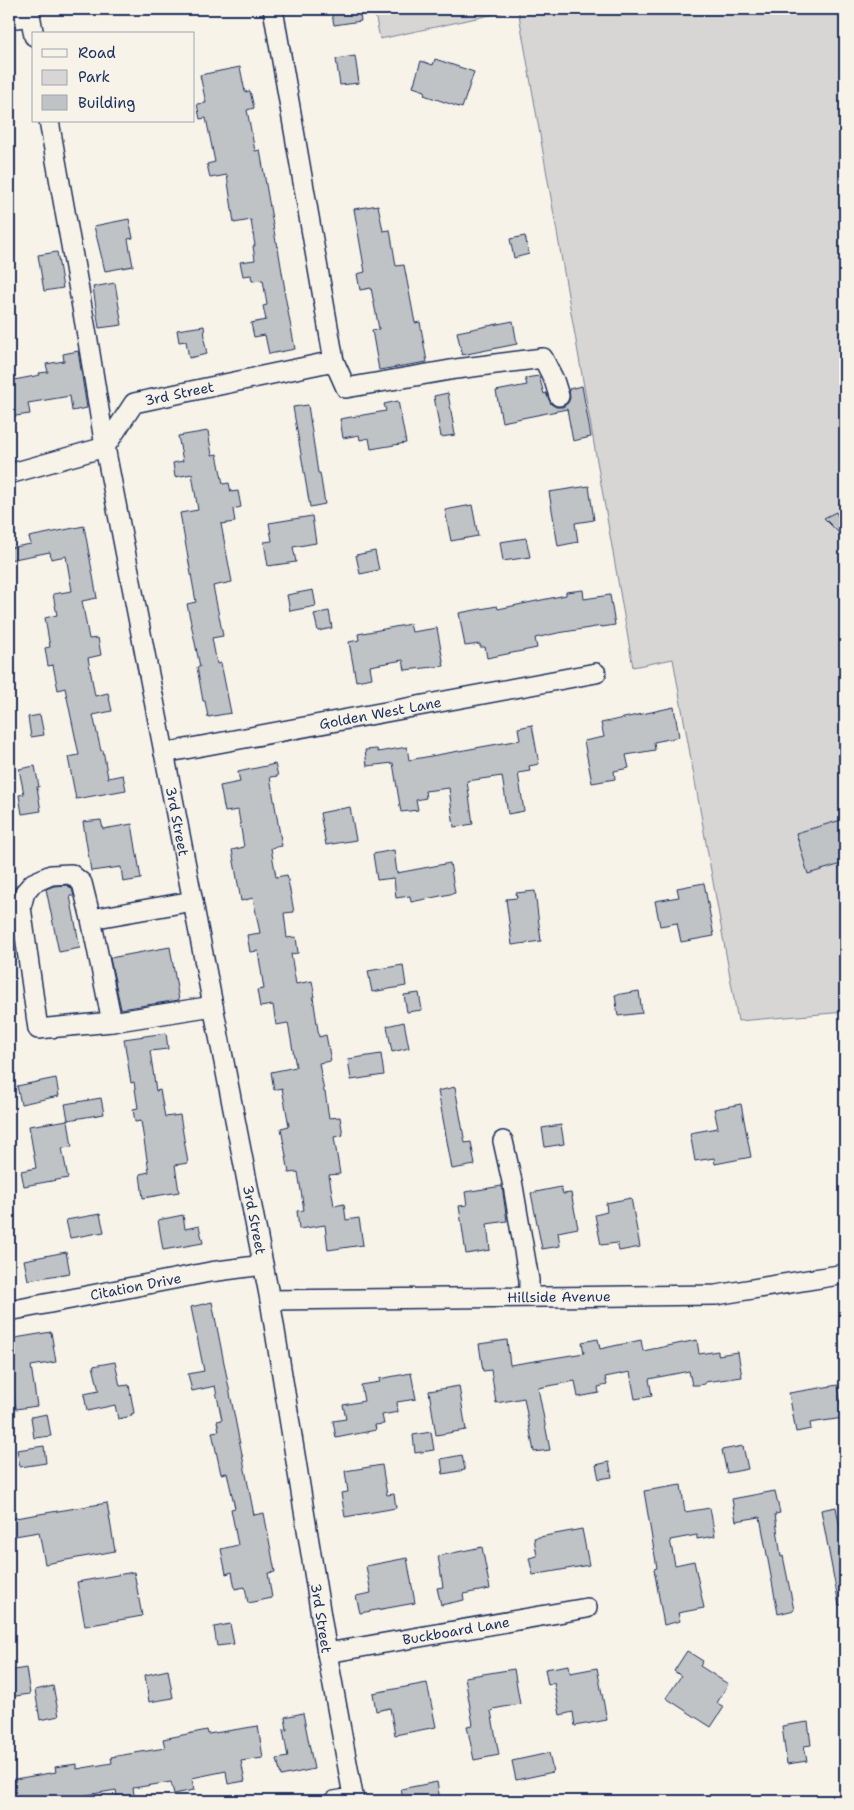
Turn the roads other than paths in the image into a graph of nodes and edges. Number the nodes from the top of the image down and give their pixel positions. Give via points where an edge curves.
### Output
1 (273, 9) edge
2 (29, 13) edge
3 (9, 20) edge
4 (33, 32) edge
5 (49, 122) edge
6 (334, 361) junction
7 (558, 396) dead end
8 (105, 446) junction
9 (9, 474) edge
10 (596, 673) dead end
11 (164, 753) junction
12 (193, 901) junction
13 (91, 919) junction
14 (213, 1006) junction
15 (112, 1022) junction
16 (503, 1141) dead end
17 (263, 1265) junction
18 (845, 1274) edge
19 (530, 1297) junction
20 (270, 1300) junction
21 (9, 1311) edge
22 (587, 1608) dead end
23 (327, 1652) junction
24 (353, 1799) edge
25 (334, 1801) edge

1 - 6 street
2 - 3 street
2 - 4 street
5 - 8 street
6 - 7 street via 346,388 543,358
6 - 8 street, 3rd Street via 134,403
8 - 9 street
8 - 11 street, 3rd Street
10 - 11 street, Golden West Lane
11 - 12 street, 3rd Street
12 - 13 street
12 - 14 street, 3rd Street
13 - 15 street
13 - 15 street via 82,883 71,874 50,875 33,883 25,892 21,907 38,1030
14 - 15 street
14 - 17 street, 3rd Street
16 - 19 street
17 - 20 street, 3rd Street
17 - 21 street, Citation Drive via 210,1272
18 - 19 street, Hillside Avenue via 716,1295
19 - 20 street, Hillside Avenue
20 - 23 street, 3rd Street
22 - 23 street, Buckboard Lane
23 - 24 street, 3rd Street
24 - 25 street

